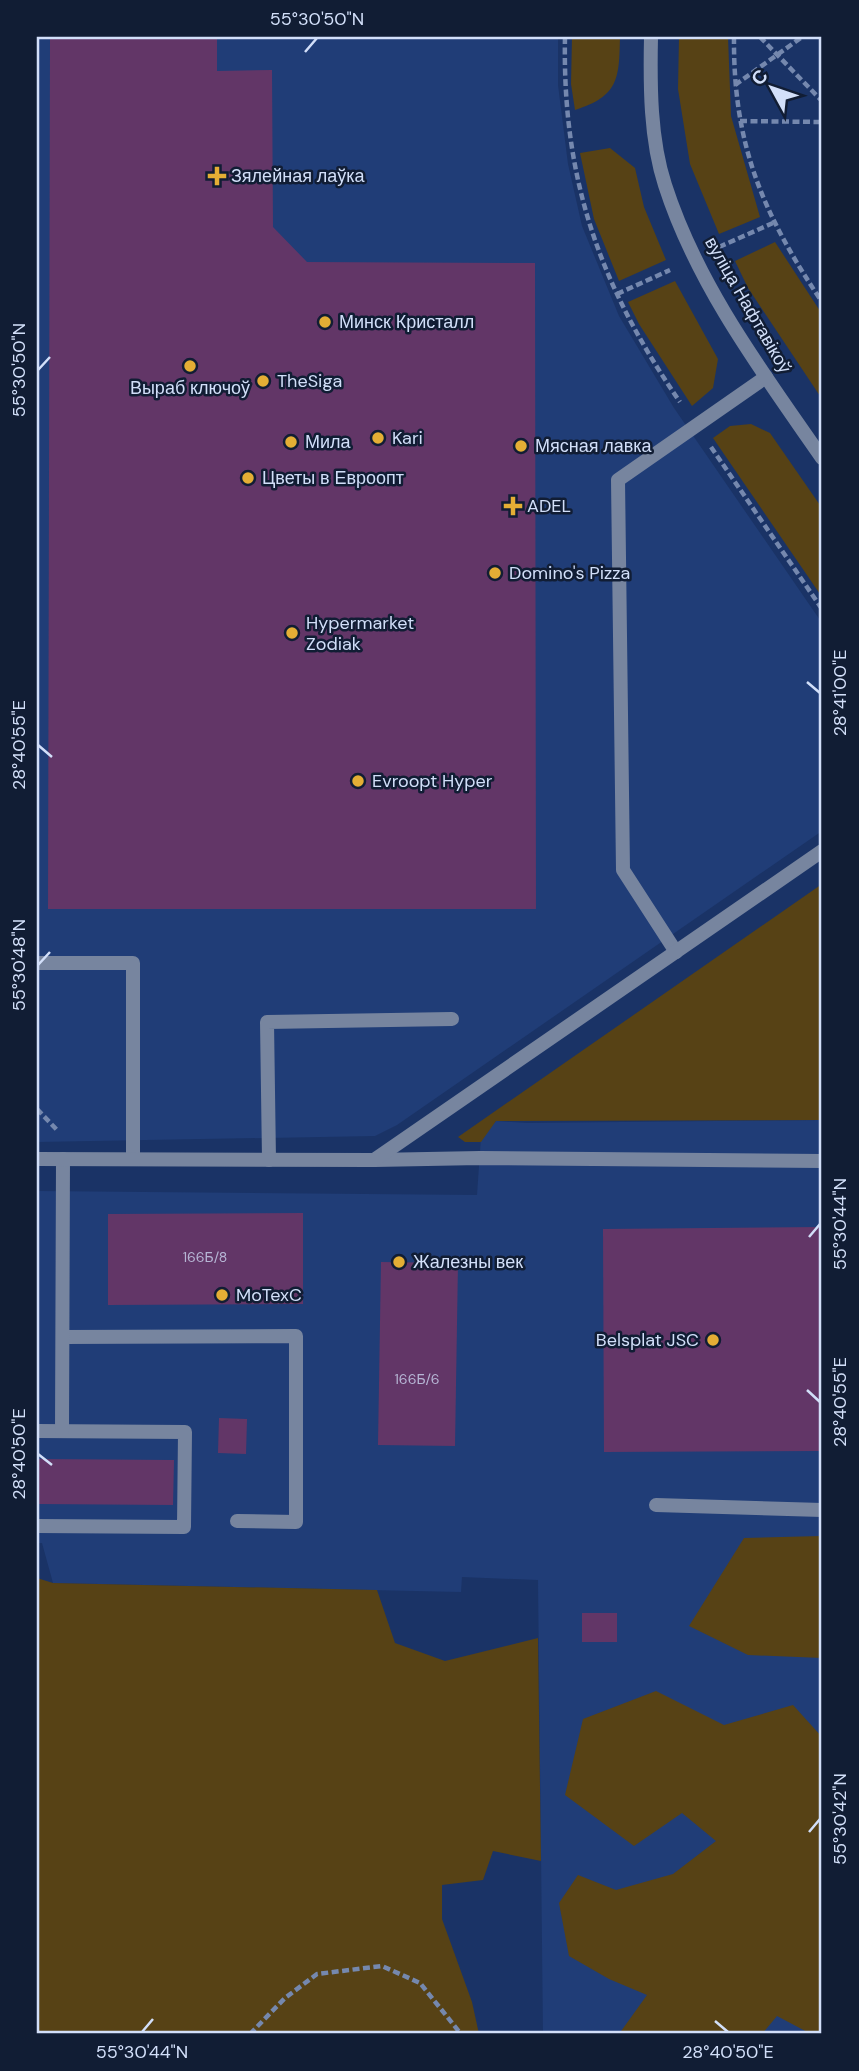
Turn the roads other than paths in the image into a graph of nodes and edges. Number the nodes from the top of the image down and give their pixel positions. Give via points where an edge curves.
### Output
1 (651, 37) edge
2 (766, 377) junction
3 (822, 458) edge
4 (822, 851) edge
5 (676, 952) junction
6 (37, 963) edge
7 (452, 1019) dead end
8 (37, 1159) edge
9 (63, 1159) junction
10 (133, 1159) junction
11 (269, 1160) junction
12 (374, 1160) junction
13 (822, 1161) edge
14 (63, 1337) junction
15 (37, 1431) edge
16 (62, 1432) junction
17 (656, 1505) dead end
18 (822, 1510) edge
19 (237, 1521) dead end
20 (37, 1526) edge

1 - 2 street, вуліца Нафтавікоў via 650,86 664,184 695,259
2 - 3 street, вуліца Нафтавікоў
2 - 5 street via 618,480 622,870
4 - 5 street
5 - 12 street
6 - 10 street via 132,963
7 - 11 street via 267,1022
8 - 9 street
9 - 10 street
9 - 14 street
10 - 11 street
11 - 12 street
12 - 13 street
14 - 16 street
14 - 19 street via 296,1336 296,1522
15 - 16 street
16 - 20 street via 185,1432 184,1527
17 - 18 street

